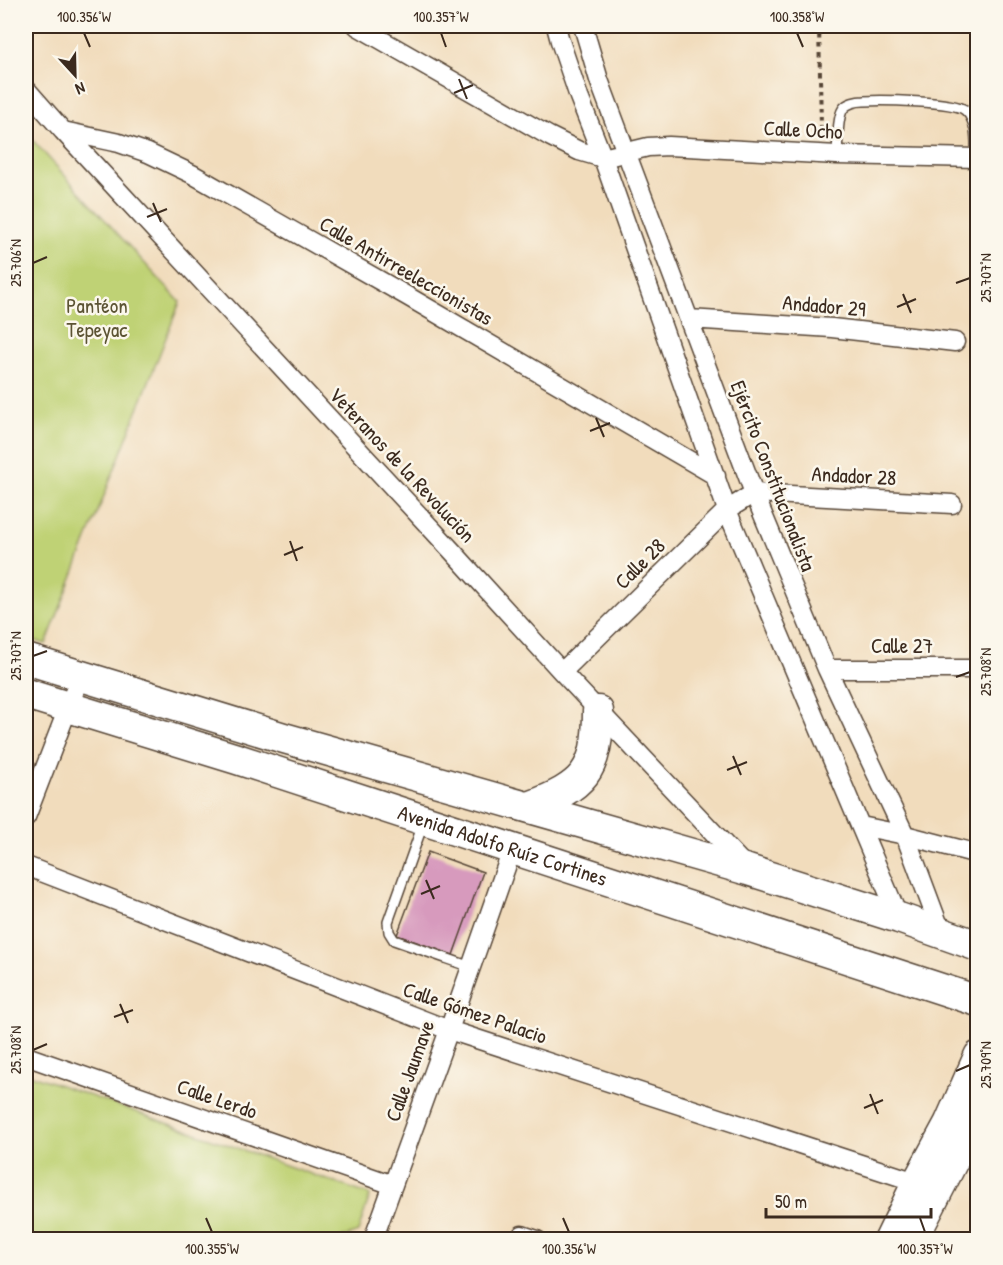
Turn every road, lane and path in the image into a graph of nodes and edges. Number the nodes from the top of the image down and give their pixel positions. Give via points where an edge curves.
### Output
1 (357, 26) edge
2 (556, 26) edge
3 (583, 26) edge
4 (819, 26) edge
5 (26, 89) edge
6 (63, 131) junction
7 (626, 152) junction
8 (829, 154) junction
9 (603, 158) junction
10 (977, 158) edge
11 (689, 319) junction
12 (955, 342) dead end
13 (716, 476) junction
14 (754, 493) junction
15 (952, 504) dead end
16 (727, 510) junction
17 (26, 659) edge
18 (827, 669) junction
19 (978, 669) edge
20 (561, 672) junction
21 (80, 677) junction
22 (26, 694) edge
23 (68, 708) junction
24 (598, 711) junction
25 (529, 807) junction
26 (26, 817) edge
27 (424, 820) junction
28 (861, 826) junction
29 (905, 835) junction
30 (512, 850) junction
31 (978, 854) edge
32 (26, 866) edge
33 (748, 870) junction
34 (899, 918) junction
35 (942, 934) junction
36 (978, 946) edge
37 (471, 967) junction
38 (978, 1001) edge
39 (449, 1030) junction
40 (978, 1055) edge
41 (26, 1056) edge
42 (978, 1115) edge
43 (916, 1182) junction
44 (393, 1185) junction
45 (373, 1239) edge
46 (888, 1239) edge
47 (914, 1239) edge

1 - 9 street via 549,136
2 - 9 street
3 - 7 street, Ejército Constitucionalista
4 - 8 path
5 - 6 street, Veteranos de la Revolución
6 - 13 street, Calle Antirreeleccionistas via 119,143 192,174
6 - 20 street, Veteranos de la Revolución
7 - 8 street, Calle Ocho via 669,146
7 - 9 street, Calle Ocho
7 - 11 street, Ejército Constitucionalista
8 - 10 street, Calle Ocho
8 - 10 lane via 843,109 863,101 955,105 966,111 974,124
9 - 13 street
11 - 12 street, Andador 29 via 832,328
11 - 14 street, Ejército Constitucionalista
13 - 16 street
14 - 15 street, Andador 28
14 - 16 street, Calle 28
14 - 18 street, Ejército Constitucionalista
16 - 20 street, Calle 28
16 - 28 street
17 - 21 main road, Avenida Adolfo Ruíz Cortines
18 - 19 street, Calle 27
18 - 29 street, Ejército Constitucionalista
20 - 24 street, Veteranos de la Revolución
21 - 23 street
21 - 25 main road, Avenida Adolfo Ruíz Cortines
22 - 23 main road, Avenida Adolfo Ruíz Cortines
23 - 26 street
23 - 27 main road, Avenida Adolfo Ruíz Cortines
24 - 25 main road via 595,751 581,779 556,797
24 - 33 street, Veteranos de la Revolución
25 - 33 main road, Avenida Adolfo Ruíz Cortines
27 - 30 main road, Avenida Adolfo Ruíz Cortines
27 - 37 lane via 388,922 389,932 394,940
28 - 29 street
28 - 34 street
29 - 31 street
29 - 35 street, Ejército Constitucionalista
30 - 37 street, Calle Jaumave
30 - 38 main road, Avenida Adolfo Ruíz Cortines
32 - 39 street, Calle Gómez Palacio
33 - 34 main road, Avenida Adolfo Ruíz Cortines
34 - 35 main road, Avenida Adolfo Ruíz Cortines
35 - 36 main road, Avenida Adolfo Ruíz Cortines
37 - 39 street, Calle Jaumave
39 - 43 street, Calle Gómez Palacio
39 - 44 street, Calle Jaumave
40 - 43 street
41 - 44 street, Calle Lerdo
42 - 47 street
43 - 46 street
44 - 45 street, Calle Jaumave

